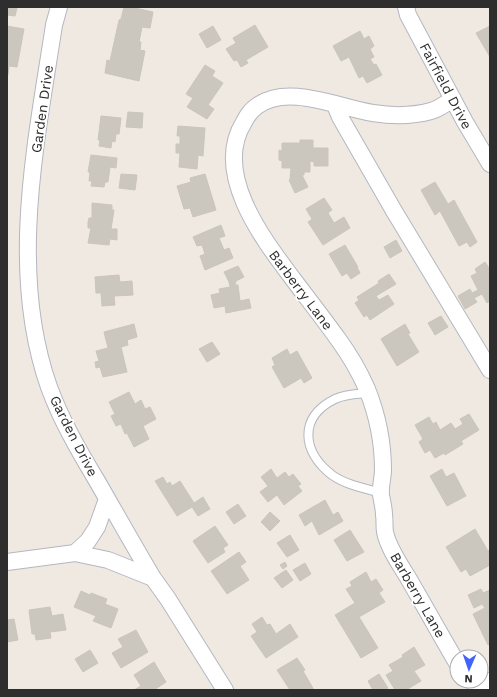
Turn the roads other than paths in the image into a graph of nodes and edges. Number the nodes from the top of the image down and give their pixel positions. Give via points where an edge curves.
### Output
1 (58, 7) edge
2 (406, 7) edge
3 (453, 99) junction
4 (335, 105) junction
5 (490, 164) edge
6 (490, 370) edge
7 (368, 393) junction
8 (381, 493) junction
9 (107, 499) junction
10 (75, 553) junction
11 (7, 562) edge
12 (153, 578) junction
13 (449, 649) edge
14 (490, 681) edge
15 (224, 690) edge
16 (474, 690) edge

1 - 9 street, Garden Drive via 32,177 28,265 32,316 40,356 55,400 75,443
2 - 3 street, Fairfield Drive
3 - 4 street, Barberry Lane via 433,111 400,115 375,114
3 - 5 street, Fairfield Drive
4 - 6 street via 394,211
4 - 7 street, Barberry Lane via 297,96 268,99 248,115 239,129 234,166 241,194 261,235 339,341 355,365
7 - 8 street, Barberry Lane via 375,409 382,449
7 - 8 lane via 337,398 322,407 311,420 307,431 308,441 319,463 332,475 346,483
8 - 13 street, Barberry Lane via 385,532 389,544
9 - 10 street via 97,527 88,541
9 - 12 street, Garden Drive
10 - 11 street
10 - 12 street via 108,560
12 - 15 street, Garden Drive
14 - 16 street

